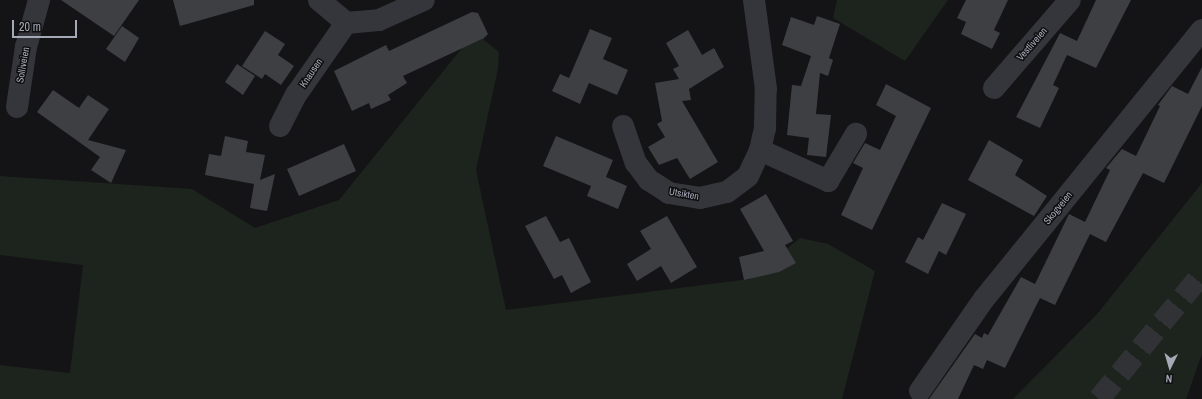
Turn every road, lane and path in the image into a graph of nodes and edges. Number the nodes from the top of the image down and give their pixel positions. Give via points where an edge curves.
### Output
1 (39, 0) edge
2 (319, 0) edge
3 (424, 0) edge
4 (754, 0) edge
5 (1070, 0) edge
6 (346, 24) junction
7 (1202, 30) edge
8 (994, 88) dead end
9 (17, 107) dead end
10 (280, 126) dead end
11 (623, 126) dead end
12 (856, 134) dead end
13 (760, 150) junction
14 (920, 391) dead end

1 - 9 street, Solliveien via 26,47
2 - 6 street
3 - 6 street via 379,20
4 - 13 street, Utsikten via 766,89 765,128
5 - 8 street, Vestliveien
6 - 10 street, Knausen via 296,95
7 - 14 street, Skogveien via 984,299
11 - 13 street, Utsikten via 636,163 648,180 669,193 700,198 727,192 748,176
12 - 13 street via 828,181

